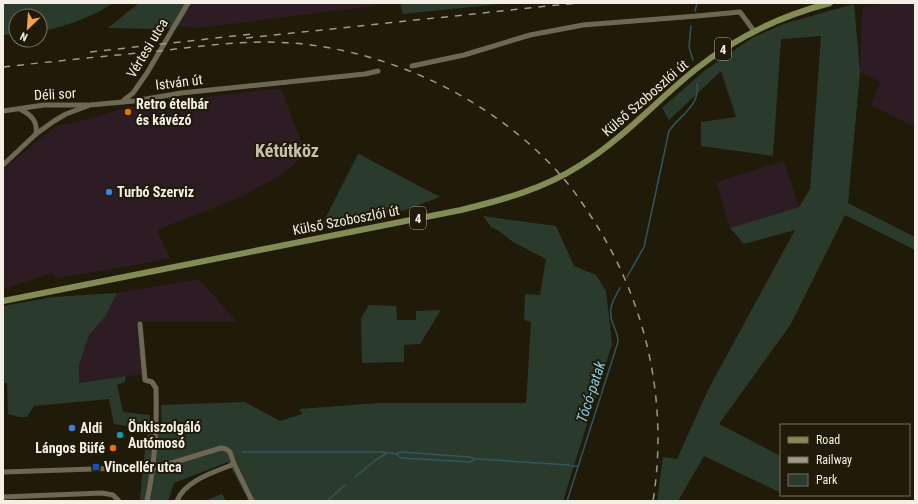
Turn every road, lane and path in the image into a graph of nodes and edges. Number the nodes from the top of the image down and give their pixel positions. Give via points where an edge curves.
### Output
1 (188, 3) edge
2 (830, 3) edge
3 (754, 31) junction
4 (412, 66) dead end
5 (378, 71) dead end
6 (123, 101) junction
7 (90, 105) junction
8 (20, 109) junction
9 (3, 111) edge
10 (36, 134) junction
11 (3, 165) edge
12 (3, 301) edge
13 (140, 324) dead end
14 (234, 464) junction
15 (152, 469) junction
16 (3, 472) edge
17 (3, 497) edge
18 (119, 501) edge
19 (147, 501) edge
20 (177, 501) edge
21 (252, 501) edge

1 - 6 street, Vértesi utca via 136,90
2 - 3 main road, Külső Szoboszlói út / 4 via 798,12
3 - 4 street via 740,12 583,25 530,35 464,55
3 - 12 main road, Külső Szoboszlói út / 4 via 709,59 610,144 566,174 538,187 461,210
5 - 6 street, István út
6 - 7 street, István út
7 - 8 street, Déli sor
7 - 10 street, István út via 66,114
8 - 9 street, Déli sor
8 - 10 street, Déli sor via 30,114 35,121
10 - 11 street, István út
13 - 15 street via 145,380 152,382 156,388 156,436
14 - 15 street via 230,452 221,448
14 - 20 street via 190,484
14 - 21 street
15 - 16 street
15 - 19 street
17 - 18 street via 102,493

